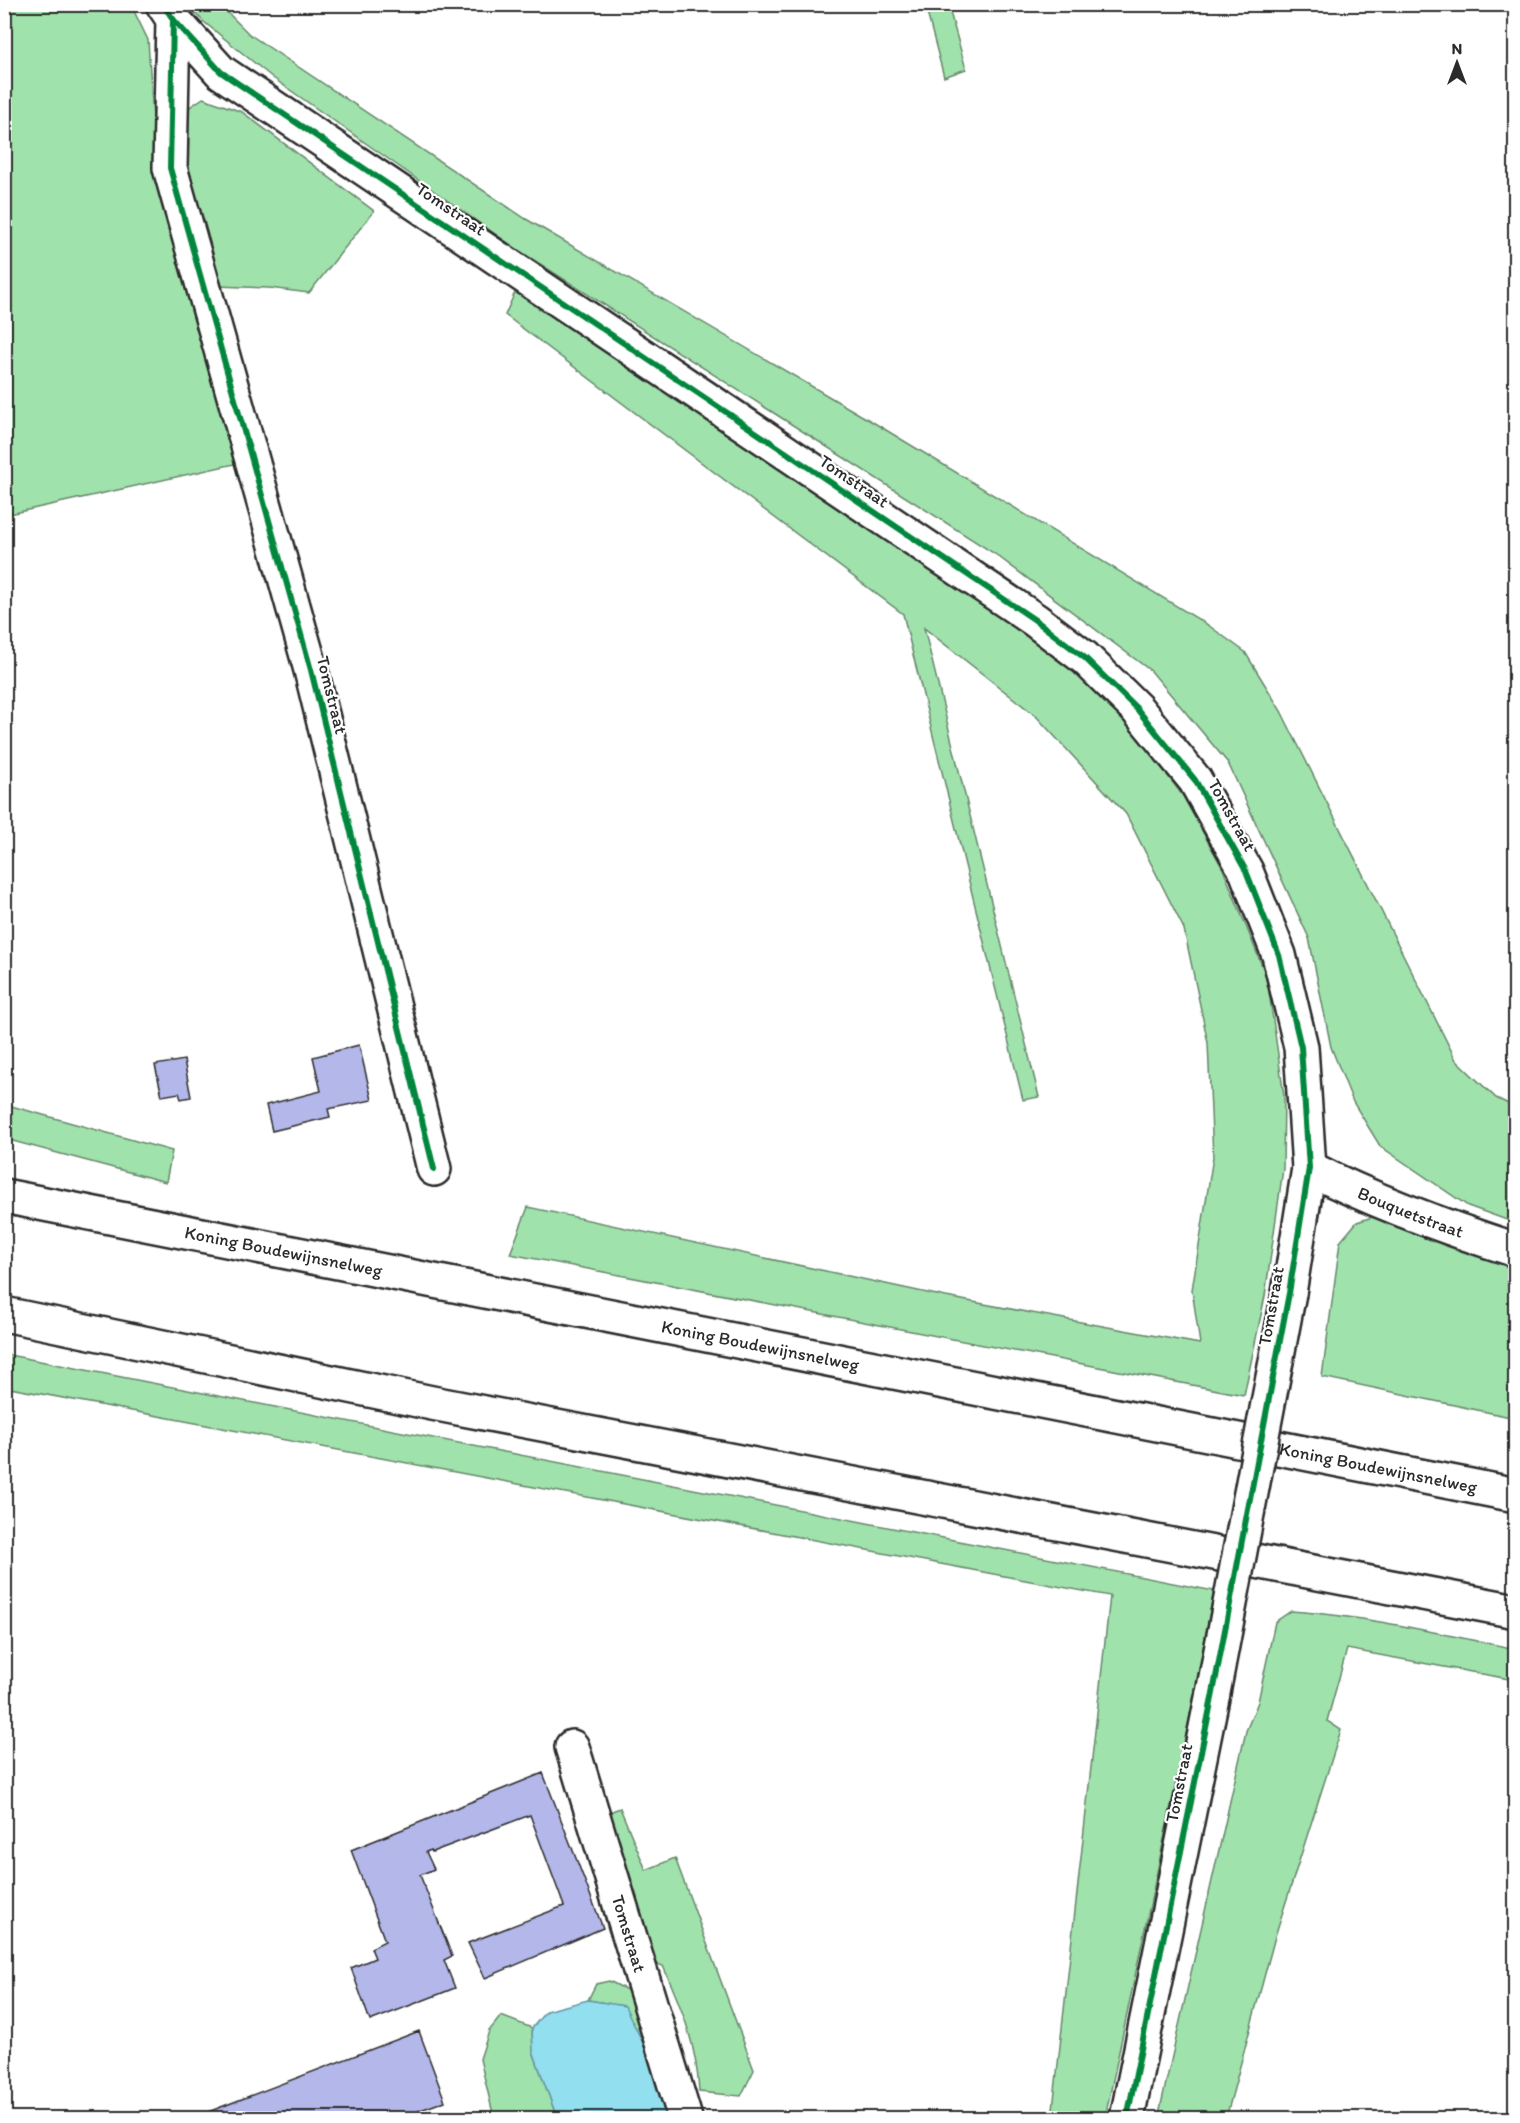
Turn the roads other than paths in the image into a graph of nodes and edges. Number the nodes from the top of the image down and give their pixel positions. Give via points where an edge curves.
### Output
1 (168, 12) edge
2 (1308, 1168) junction
3 (434, 1169) dead end
4 (4, 1196) edge
5 (1515, 1250) edge
6 (4, 1314) edge
7 (1515, 1495) edge
8 (1515, 1611) edge
9 (572, 1747) dead end
10 (685, 2118) edge
11 (1128, 2118) edge

1 - 2 main road, Tomstraat via 221,72 1035,620 1085,658 1137,709 1195,780 1246,871 1278,955 1301,1047
1 - 3 main road, Tomstraat via 170,168 311,670
2 - 5 main road, Bouquetstraat via 1444,1227
2 - 11 main road, Tomstraat, bridge via 1289,1293
4 - 7 main road, Koning Boudewijnsnelweg
6 - 8 main road via 432,1403
9 - 10 main road, Tomstraat

